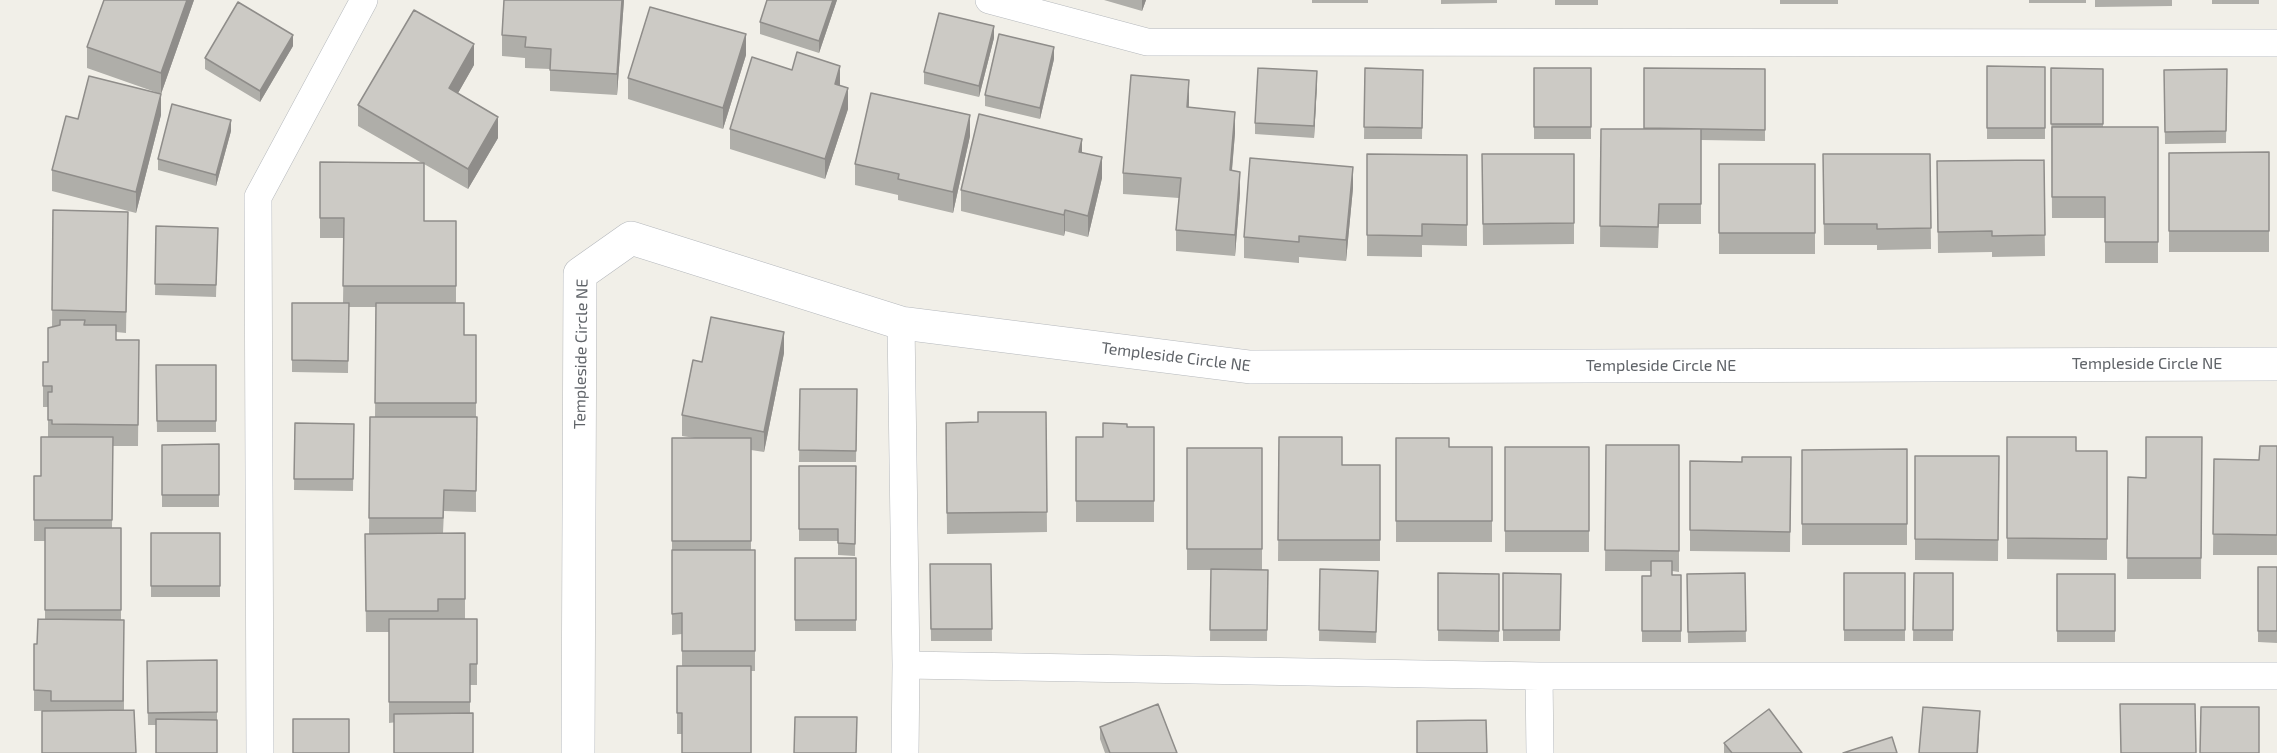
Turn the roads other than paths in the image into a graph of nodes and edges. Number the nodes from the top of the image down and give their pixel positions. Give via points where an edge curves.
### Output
1 (364, 0) edge
2 (989, 0) edge
3 (2277, 43) edge
4 (901, 323) junction
5 (2277, 364) edge
6 (906, 665) junction
7 (1539, 676) junction
8 (2277, 676) edge
9 (260, 753) edge
10 (578, 753) edge
11 (905, 753) edge
12 (1540, 753) edge

1 - 9 lane via 258,197
2 - 3 lane via 1147,42
4 - 5 street, Templeside Circle NE via 1250,367
4 - 6 lane
4 - 10 street, Templeside Circle NE via 631,238 580,274
6 - 7 lane
6 - 11 lane
7 - 8 lane
7 - 12 lane

